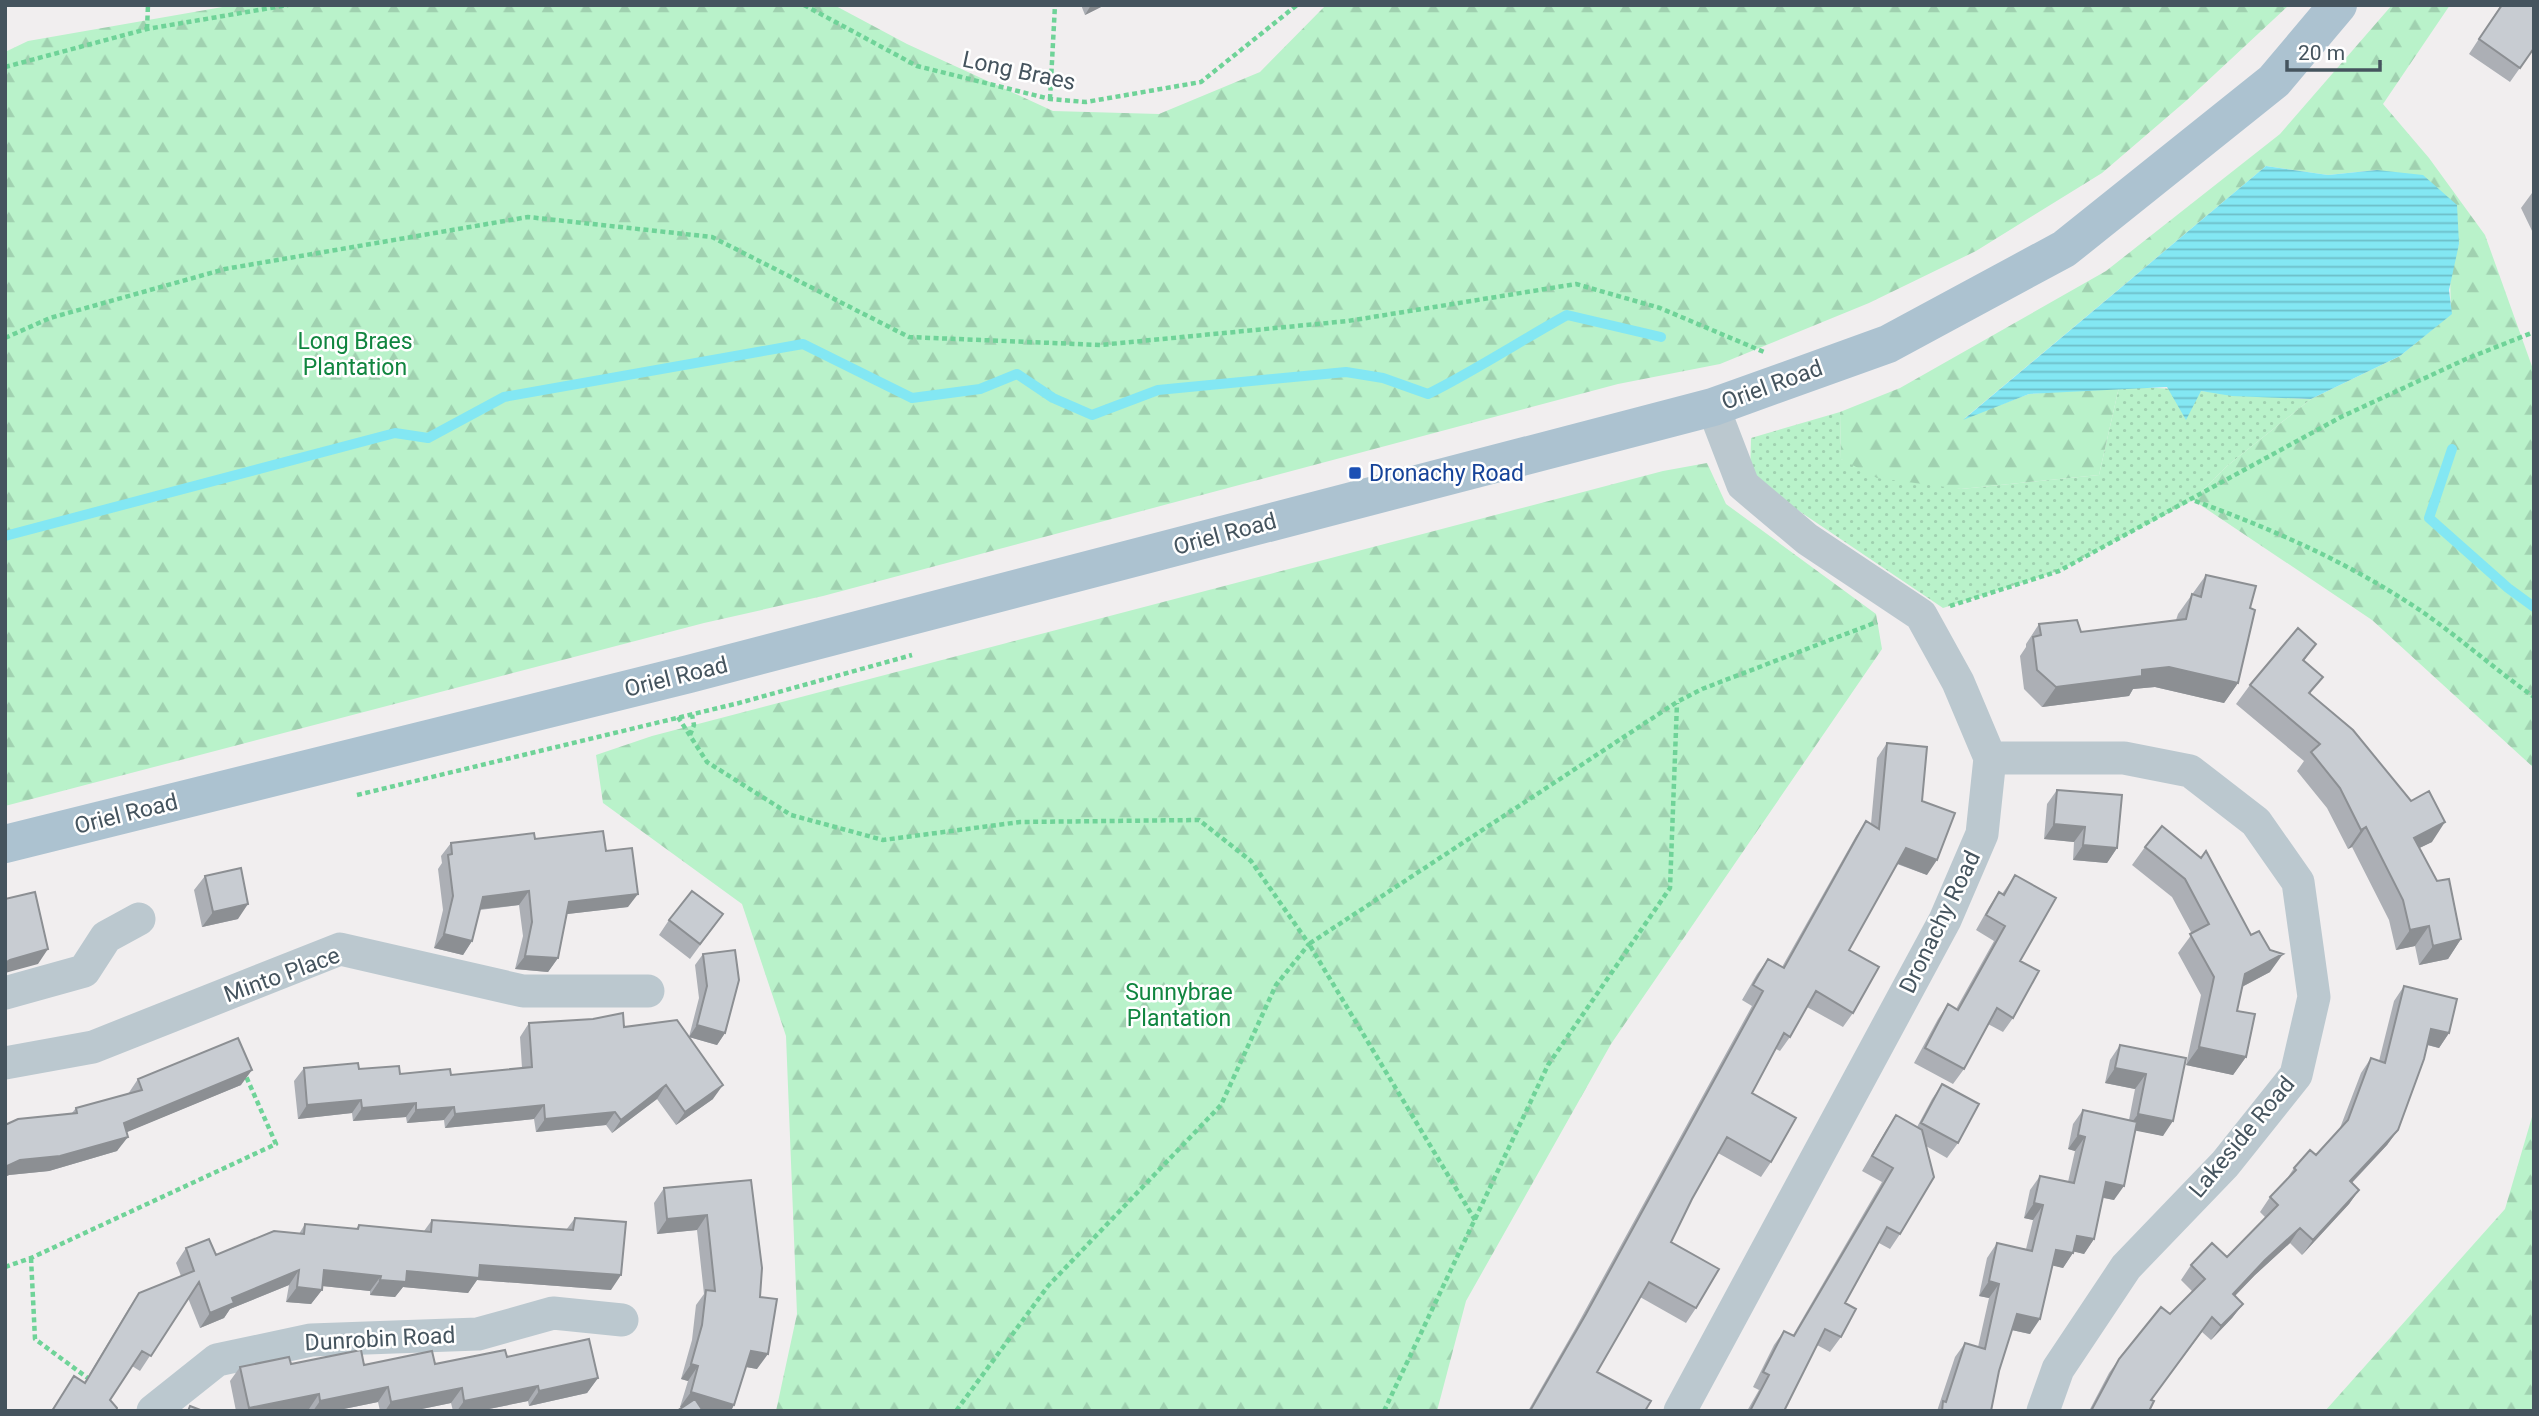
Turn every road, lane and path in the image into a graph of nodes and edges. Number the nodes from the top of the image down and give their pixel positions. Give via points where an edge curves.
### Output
1 (148, 5) edge
2 (288, 5) edge
3 (804, 5) edge
4 (1055, 5) edge
5 (1297, 5) edge
6 (2338, 5) edge
7 (147, 29) junction
8 (5, 67) edge
9 (1050, 99) junction
10 (2534, 332) edge
11 (5, 338) edge
12 (1811, 372) junction
13 (1713, 407) junction
14 (2193, 500) junction
15 (1909, 617) junction
16 (666, 680) junction
17 (2534, 697) edge
18 (1678, 702) junction
19 (692, 715) dead end
20 (690, 736) junction
21 (1990, 758) junction
22 (5, 844) edge
23 (139, 919) dead end
24 (1309, 944) junction
25 (648, 991) dead end
26 (5, 993) edge
27 (5, 1063) edge
28 (244, 1072) edge
29 (1475, 1220) junction
30 (31, 1258) junction
31 (5, 1267) edge
32 (622, 1321) dead end
33 (100, 1387) edge
34 (153, 1411) edge
35 (956, 1411) edge
36 (1384, 1411) edge
37 (1681, 1411) edge
38 (2043, 1411) edge

1 - 7 path
2 - 7 path
3 - 9 path, Long Braes via 917,66
4 - 9 path
5 - 9 path, Long Braes via 1201,82 1086,103
6 - 12 main road, Oriel Road via 2274,81 2064,249 1888,344
7 - 8 path
10 - 14 path via 2341,417
11 - 12 path via 50,318 225,269 528,217 712,237 909,337 1100,345 1348,321 1577,284 1660,308
12 - 13 main road, Oriel Road
13 - 15 street, Dronachy Road via 1743,485
13 - 16 main road, Oriel Road
14 - 15 path via 2059,571
14 - 17 path via 2296,540 2347,566 2424,613
15 - 18 path via 1888,618
15 - 21 street, Dronachy Road via 1958,682
16 - 20 path via 678,719
16 - 22 main road, Oriel Road
18 - 24 path
18 - 29 path via 1670,888 1548,1065
19 - 20 path
20 - 24 path via 707,762 791,815 883,840 1020,822 1199,820 1251,861
21 - 37 street, Dronachy Road via 1982,834 1945,920
21 - 38 street, Lakeside Road via 2124,758 2190,771 2256,822 2298,882 2314,998 2295,1075 2225,1164 2126,1267 2059,1369
23 - 26 street via 106,937 84,971
24 - 29 path
24 - 35 path via 1276,985 1221,1105 1048,1286
25 - 27 street, Minto Place via 523,991 340,949 93,1047
28 - 30 path via 276,1144
29 - 36 path
30 - 31 path
30 - 33 path via 35,1339
32 - 34 street, Dunrobin Road via 553,1313 478,1334 311,1340 217,1360

